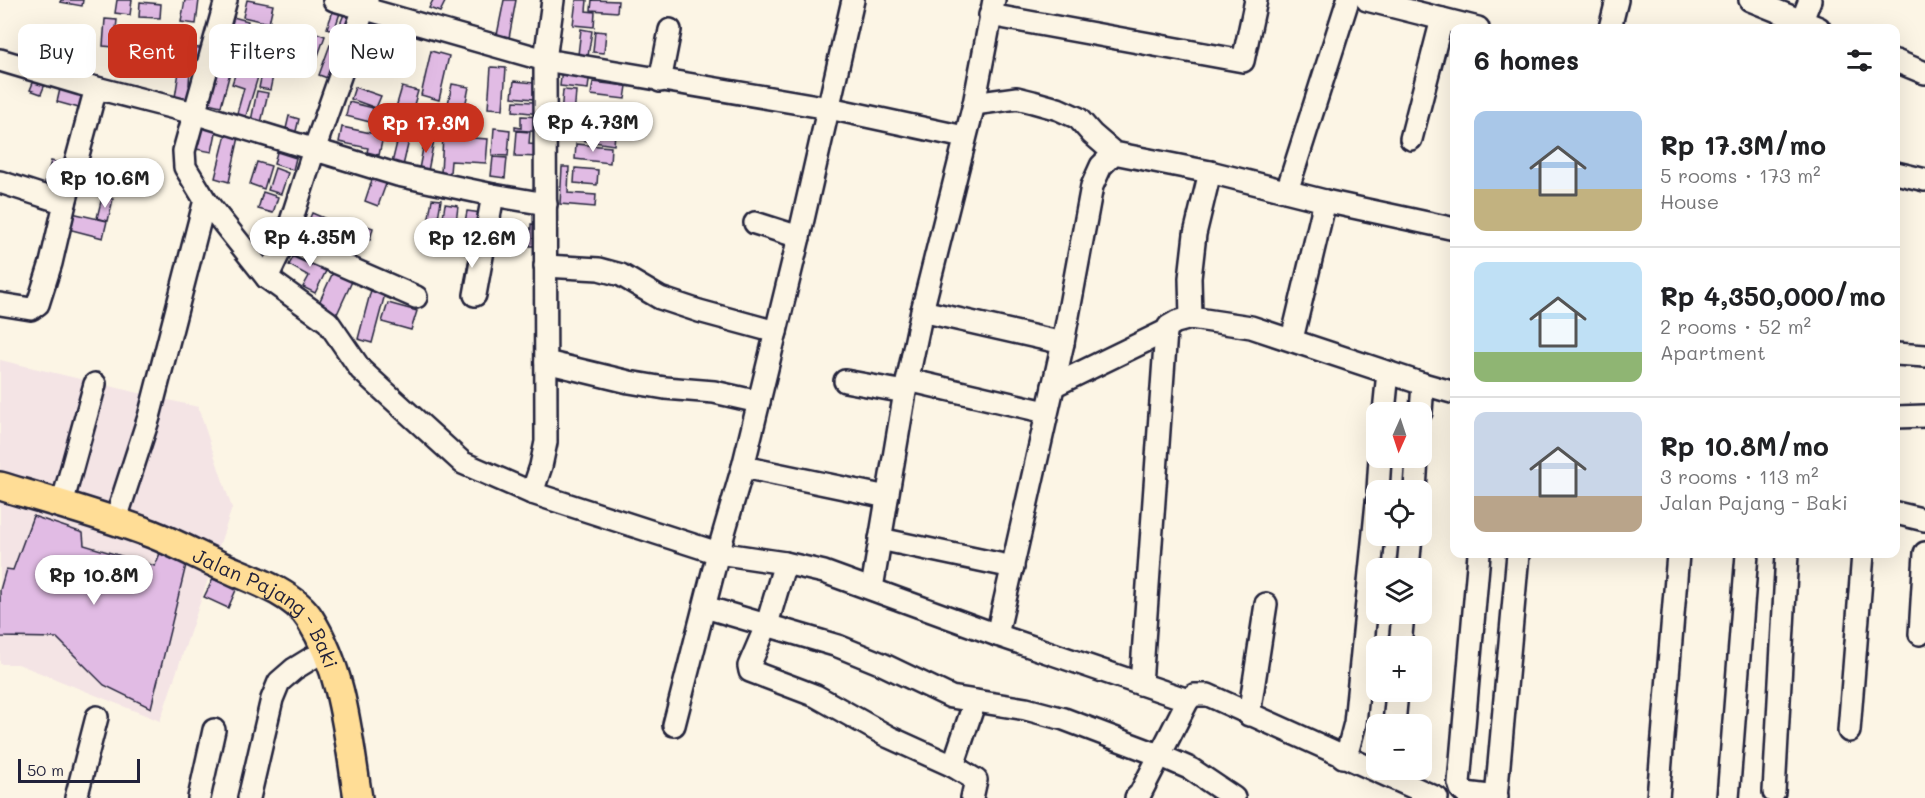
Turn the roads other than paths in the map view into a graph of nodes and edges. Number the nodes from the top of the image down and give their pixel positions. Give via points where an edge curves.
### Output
1 (226, 0) edge
2 (334, 0) edge
3 (553, 0) edge
4 (853, 0) edge
5 (1256, 0) edge
6 (1348, 0) edge
7 (1367, 0) edge
8 (1617, 0) edge
9 (1750, 0) edge
10 (1810, 0) edge
11 (366, 5) edge
12 (992, 7) edge
13 (1442, 19) junction
14 (1462, 24) edge
15 (1611, 24) edge
16 (1802, 24) edge
17 (1806, 24) edge
18 (670, 30) dead end
19 (0, 60) edge
20 (545, 60) junction
21 (1900, 63) edge
22 (1925, 73) edge
23 (660, 81) junction
24 (96, 88) junction
25 (974, 104) junction
26 (828, 108) junction
27 (194, 113) junction
28 (964, 137) junction
29 (1411, 139) dead end
30 (314, 150) junction
31 (1114, 153) junction
32 (1210, 172) junction
33 (1900, 174) edge
34 (1925, 180) edge
35 (0, 182) edge
36 (1287, 190) junction
37 (493, 195) junction
38 (206, 200) junction
39 (1324, 201) junction
40 (65, 203) junction
41 (546, 204) junction
42 (754, 223) dead end
43 (1450, 228) edge
44 (799, 237) junction
45 (285, 240) junction
46 (545, 266) junction
47 (267, 278) junction
48 (475, 295) dead end
49 (416, 297) dead end
50 (0, 304) edge
51 (922, 311) junction
52 (1191, 318) junction
53 (1166, 331) junction
54 (776, 332) junction
55 (1292, 339) junction
56 (1063, 343) junction
57 (1900, 354) edge
58 (1925, 356) edge
59 (546, 362) junction
60 (1388, 372) junction
61 (845, 381) dead end
62 (95, 384) dead end
63 (1423, 384) junction
64 (907, 386) junction
65 (1053, 386) junction
66 (1450, 392) edge
67 (759, 402) junction
68 (1385, 402) edge
69 (1422, 402) edge
70 (1046, 412) junction
71 (1925, 416) edge
72 (1900, 417) edge
73 (743, 467) junction
74 (0, 486) edge
75 (532, 494) junction
76 (887, 497) junction
77 (62, 504) junction
78 (1900, 514) edge
79 (1925, 520) edge
80 (115, 522) junction
81 (880, 539) junction
82 (1373, 546) edge
83 (718, 553) junction
84 (1925, 553) edge
85 (1479, 558) edge
86 (1518, 558) edge
87 (1678, 558) edge
88 (1747, 558) edge
89 (1787, 558) edge
90 (1863, 558) edge
91 (785, 563) junction
92 (1013, 567) junction
93 (872, 588) junction
94 (1266, 604) dead end
95 (705, 607) junction
96 (767, 624) junction
97 (1920, 634) dead end
98 (997, 635) junction
99 (318, 651) junction
100 (1141, 684) junction
101 (1188, 700) junction
102 (975, 701) junction
103 (1249, 715) junction
104 (98, 717) dead end
105 (674, 724) dead end
106 (214, 730) dead end
107 (1849, 731) dead end
108 (1159, 755) junction
109 (1343, 757) junction
110 (1366, 765) edge
111 (953, 766) junction
112 (1402, 780) edge
113 (1774, 792) dead end
114 (1497, 797) edge
115 (76, 798) edge
116 (199, 798) edge
117 (249, 798) edge
118 (358, 798) edge
119 (972, 798) edge
120 (1136, 798) edge
121 (1234, 798) edge
122 (1437, 798) edge
123 (1658, 798) edge
124 (1728, 798) edge

1 - 27 street
2 - 11 street
3 - 20 street
4 - 26 street
5 - 12 street via 1243,62
6 - 36 street
7 - 13 street
8 - 15 street
9 - 16 street
10 - 17 street
11 - 20 street
11 - 30 street
12 - 25 street
13 - 14 street
13 - 29 street
18 - 23 street
19 - 24 street
20 - 23 street
20 - 41 street
21 - 22 street
23 - 26 street
24 - 27 street
24 - 40 street
25 - 28 street
25 - 31 street via 1017,98 1058,109 1078,118
26 - 28 street
26 - 44 street
27 - 30 street
27 - 38 street via 184,151 185,167
28 - 51 street
30 - 37 street
30 - 45 street
31 - 32 street
31 - 56 street via 1101,166 1092,186
32 - 36 street
32 - 52 street via 1195,234
33 - 34 street
35 - 40 street
36 - 39 street
37 - 41 street
37 - 48 street
38 - 47 street
38 - 80 street via 149,417
39 - 43 street
39 - 55 street
40 - 50 street via 38,304 31,309
41 - 46 street
42 - 44 street
44 - 54 street
45 - 47 street
45 - 49 street
46 - 54 street via 599,269 621,275 660,298
46 - 59 street
47 - 75 street via 328,322 361,370 463,463
51 - 56 street
51 - 64 street
52 - 53 street via 1176,322
52 - 55 street via 1251,327
53 - 65 street
53 - 100 street
54 - 67 street
55 - 60 street
56 - 65 street
57 - 58 street
59 - 67 street via 629,382 714,392
59 - 75 street via 546,442
60 - 63 street
60 - 68 street
61 - 64 street
62 - 77 street
63 - 66 street
63 - 69 street
64 - 70 street
64 - 76 street
65 - 70 street
67 - 73 street
70 - 92 street
71 - 72 street
73 - 76 street
73 - 83 street
74 - 77 main road, Jalan Pajang - Baki
75 - 83 street
76 - 81 street
77 - 80 main road, Jalan Pajang - Baki
78 - 79 street
80 - 99 main road, Jalan Pajang - Baki via 151,534 284,596 309,617
81 - 92 street
81 - 93 street
82 - 109 street via 1355,723
83 - 91 street
83 - 95 street
84 - 97 street
85 - 114 street via 1459,783 1465,793
86 - 114 street
87 - 123 street
88 - 124 street
89 - 113 street
90 - 107 street
91 - 93 street
91 - 96 street
92 - 98 street
93 - 98 street
94 - 103 street
95 - 96 street
95 - 105 street
96 - 102 street via 838,646 951,697
96 - 111 street via 750,671 816,696 889,737
98 - 100 street
99 - 117 street via 279,682
99 - 118 main road, Jalan Pajang - Baki via 338,680
100 - 101 street
101 - 103 street via 1194,695 1208,695
101 - 108 street
102 - 108 street via 1064,720
102 - 111 street
103 - 109 street
104 - 115 street
106 - 116 street
108 - 120 street
108 - 121 street via 1191,769
109 - 110 street
111 - 119 street via 976,780
112 - 122 street

